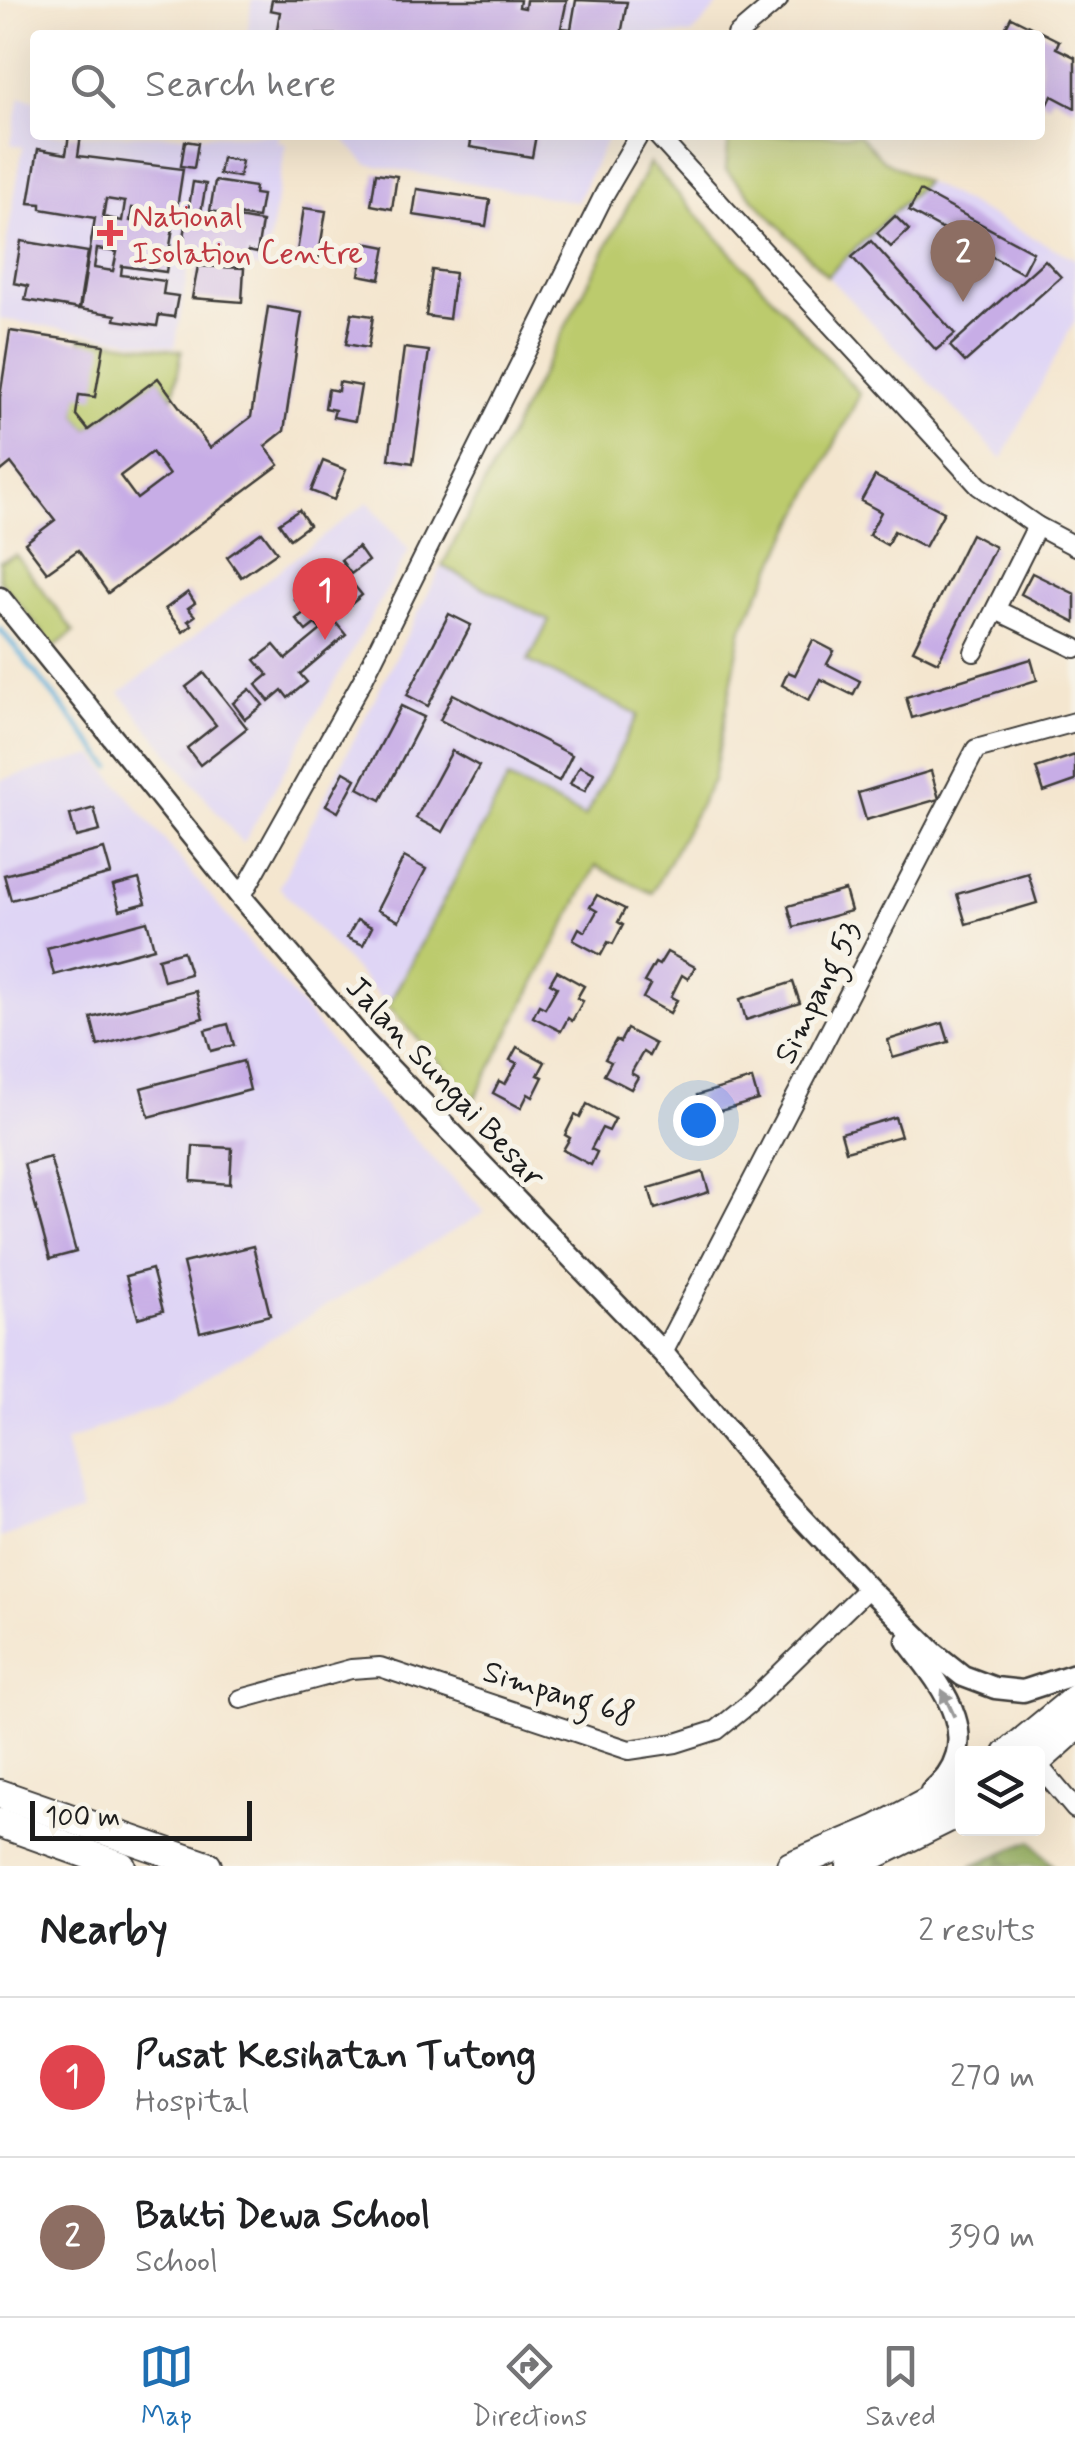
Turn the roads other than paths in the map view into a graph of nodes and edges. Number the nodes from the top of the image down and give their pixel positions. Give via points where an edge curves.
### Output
1 (778, 0) edge
2 (743, 30) edge
3 (636, 140) edge
4 (662, 140) edge
5 (1036, 526) junction
6 (1075, 546) edge
7 (0, 598) edge
8 (996, 610) junction
9 (1075, 648) edge
10 (974, 652) dead end
11 (1075, 722) edge
12 (241, 897) junction
13 (662, 1352) junction
14 (868, 1588) junction
15 (1075, 1674) edge
16 (242, 1699) dead end
17 (1075, 1699) edge
18 (1075, 1727) edge
19 (1018, 1746) edge
20 (1045, 1755) edge
21 (1045, 1771) edge
22 (955, 1788) edge
23 (0, 1794) edge
24 (1075, 1808) edge
25 (955, 1814) edge
26 (0, 1824) edge
27 (876, 1830) junction
28 (121, 1866) edge
29 (207, 1866) edge
30 (791, 1866) edge
31 (851, 1866) edge

1 - 2 street
3 - 12 street via 362,681
4 - 5 street via 978,486
5 - 6 street
5 - 8 street
7 - 12 street, Jalan Sungai Besar
8 - 9 street
8 - 10 street
11 - 13 street, Simpang 53 via 976,748
12 - 13 street, Jalan Sungai Besar via 412,1096
13 - 14 street, Jalan Sungai Besar via 780,1495
14 - 15 street, Jalan Sungai Besar via 963,1676 1023,1691
14 - 16 street, Simpang 68 via 717,1730 676,1742 630,1750 380,1667
27 -> 14 street, Jalan Sungai Besar via 948,1777 960,1740 952,1706
17 - 19 highway
18 - 20 highway
21 - 24 street
22 - 27 highway
23 - 29 highway
25 - 31 highway
26 - 28 highway
27 - 30 highway

